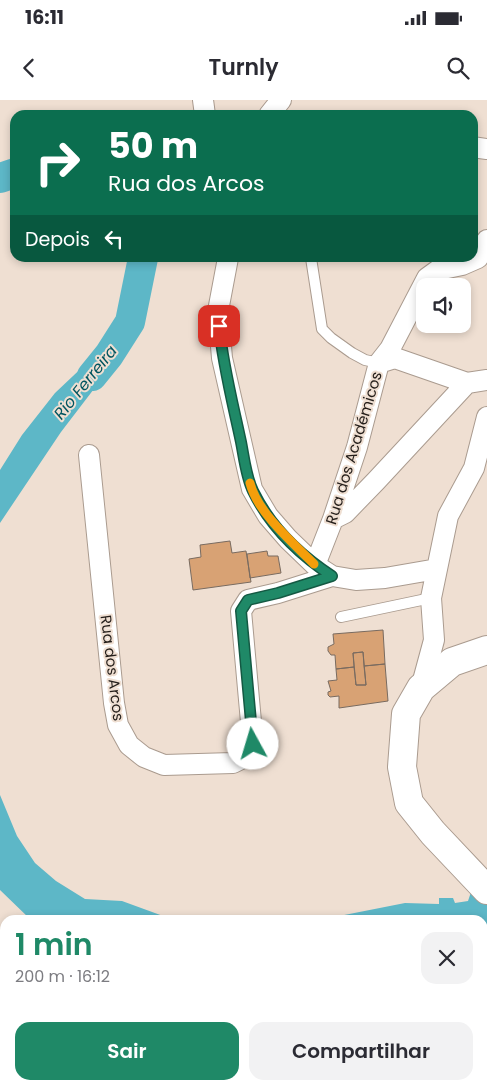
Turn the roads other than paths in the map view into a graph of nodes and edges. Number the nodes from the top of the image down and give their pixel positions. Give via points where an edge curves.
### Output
1 (281, 100) edge
2 (273, 110) edge
3 (487, 240) edge
4 (478, 258) edge
5 (227, 262) edge
6 (311, 262) edge
7 (469, 262) edge
8 (436, 264) edge
9 (379, 363) junction
10 (487, 380) edge
11 (467, 383) junction
12 (487, 417) edge
13 (89, 455) dead end
14 (333, 519) junction
15 (315, 565) junction
16 (437, 569) junction
17 (332, 576) junction
18 (431, 598) junction
19 (341, 617) dead end
20 (434, 640) junction
21 (487, 650) edge
22 (452, 662) junction
23 (421, 688) junction
24 (487, 890) edge

1 - 2 street
3 - 4 street
5 - 15 street via 218,311 222,358 252,489 268,516
6 - 9 lane via 322,329 352,353
7 - 8 street via 462,265
8 - 9 street, Rua dos Académicos via 390,349
9 - 11 street via 395,358
9 - 14 street, Rua dos Académicos via 357,447
10 - 11 street
11 - 14 street via 345,513
12 - 16 street via 474,468 448,516
13 - 17 street, Rua dos Arcos via 118,725 129,745 144,757 164,765 234,763 247,756 253,744 241,611 248,600
14 - 15 street, Rua dos Académicos
15 - 17 street
16 - 17 street via 356,580
16 - 18 street
18 - 19 lane
18 - 20 street
20 - 22 street
20 - 23 street
21 - 22 street
22 - 23 street
23 - 24 street via 406,714 402,767 410,803 432,833

